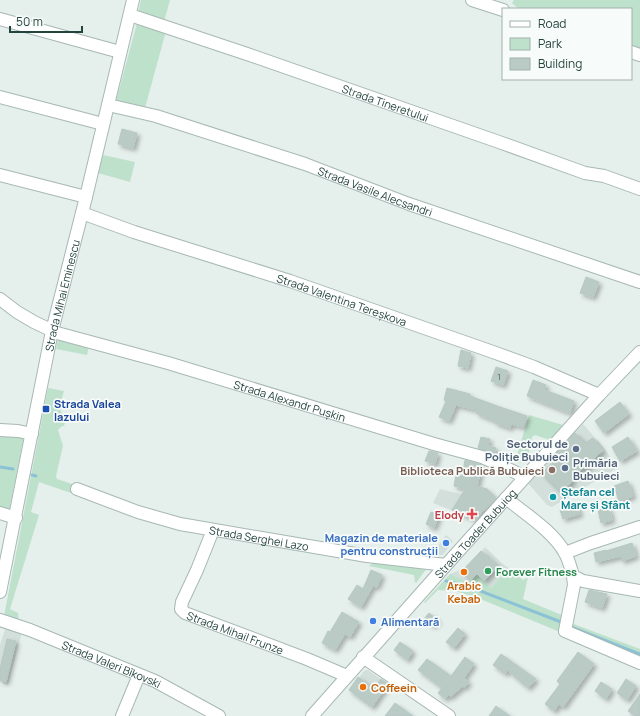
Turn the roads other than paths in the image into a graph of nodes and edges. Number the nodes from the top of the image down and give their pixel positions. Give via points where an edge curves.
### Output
1 (133, 0) edge
2 (472, 0) edge
3 (502, 10) edge
4 (130, 15) junction
5 (0, 19) edge
6 (120, 52) junction
7 (0, 97) edge
8 (108, 104) junction
9 (103, 124) junction
10 (0, 175) edge
11 (640, 190) edge
12 (86, 197) junction
13 (82, 213) junction
14 (640, 282) edge
15 (0, 299) edge
16 (52, 330) junction
17 (640, 352) edge
18 (599, 395) junction
19 (0, 430) edge
20 (32, 434) junction
21 (525, 477) junction
22 (77, 489) dead end
23 (506, 498) junction
24 (0, 513) edge
25 (16, 518) junction
26 (640, 527) edge
27 (213, 530) junction
28 (565, 554) junction
29 (446, 565) junction
30 (573, 576) junction
31 (640, 591) edge
32 (0, 592) edge
33 (0, 620) edge
34 (363, 658) junction
35 (640, 663) edge
36 (139, 675) junction
37 (347, 676) junction
38 (122, 716) edge
39 (219, 716) edge
40 (312, 716) edge
41 (449, 716) edge

1 - 4 street, Strada Mihai Eminescu
2 - 3 street
4 - 6 street, Strada Mihai Eminescu
4 - 11 street, Strada Tineretului
5 - 6 street
6 - 8 street, Strada Mihai Eminescu
7 - 9 street
8 - 9 street, Strada Mihai Eminescu
8 - 14 street, Strada Vasile Alecsandri via 156,116 305,164 409,204
9 - 12 street, Strada Mihai Eminescu
10 - 12 street
12 - 13 street, Strada Mihai Eminescu
13 - 16 street, Strada Mihai Eminescu
13 - 18 street, Strada Valentina Tereșkova via 290,281 507,357
15 - 16 street, Strada Alexandr Pușkin via 17,312
16 - 20 street, Strada Mihai Eminescu
16 - 21 street, Strada Alexandr Pușkin via 482,457
17 - 18 street, Strada Toader Bubuiog
18 - 21 street, Strada Toader Bubuiog
19 - 20 street
20 - 25 street, Strada Mihai Eminescu
21 - 23 street, Strada Toader Bubuiog
22 - 27 street, Strada Serghei Lazo via 138,512
23 - 28 street via 550,534
23 - 29 street, Strada Toader Bubuiog
24 - 25 street
25 - 32 street, Strada Mihai Eminescu
26 - 28 street
27 - 29 street, Strada Serghei Lazo via 368,556
27 - 37 street, Strada Mihail Frunze via 180,609 185,614
28 - 30 street
29 - 34 street, Strada Toader Bubuiog
30 - 31 street via 583,581
30 - 35 street via 574,585 565,631
33 - 36 street, Strada Valeri Bîkovski
34 - 37 street, Strada Toader Bubuiog
34 - 41 street
36 - 38 street
36 - 39 street, Strada Valeri Bîkovski via 168,687
37 - 40 street, Strada Toader Bubuiog

